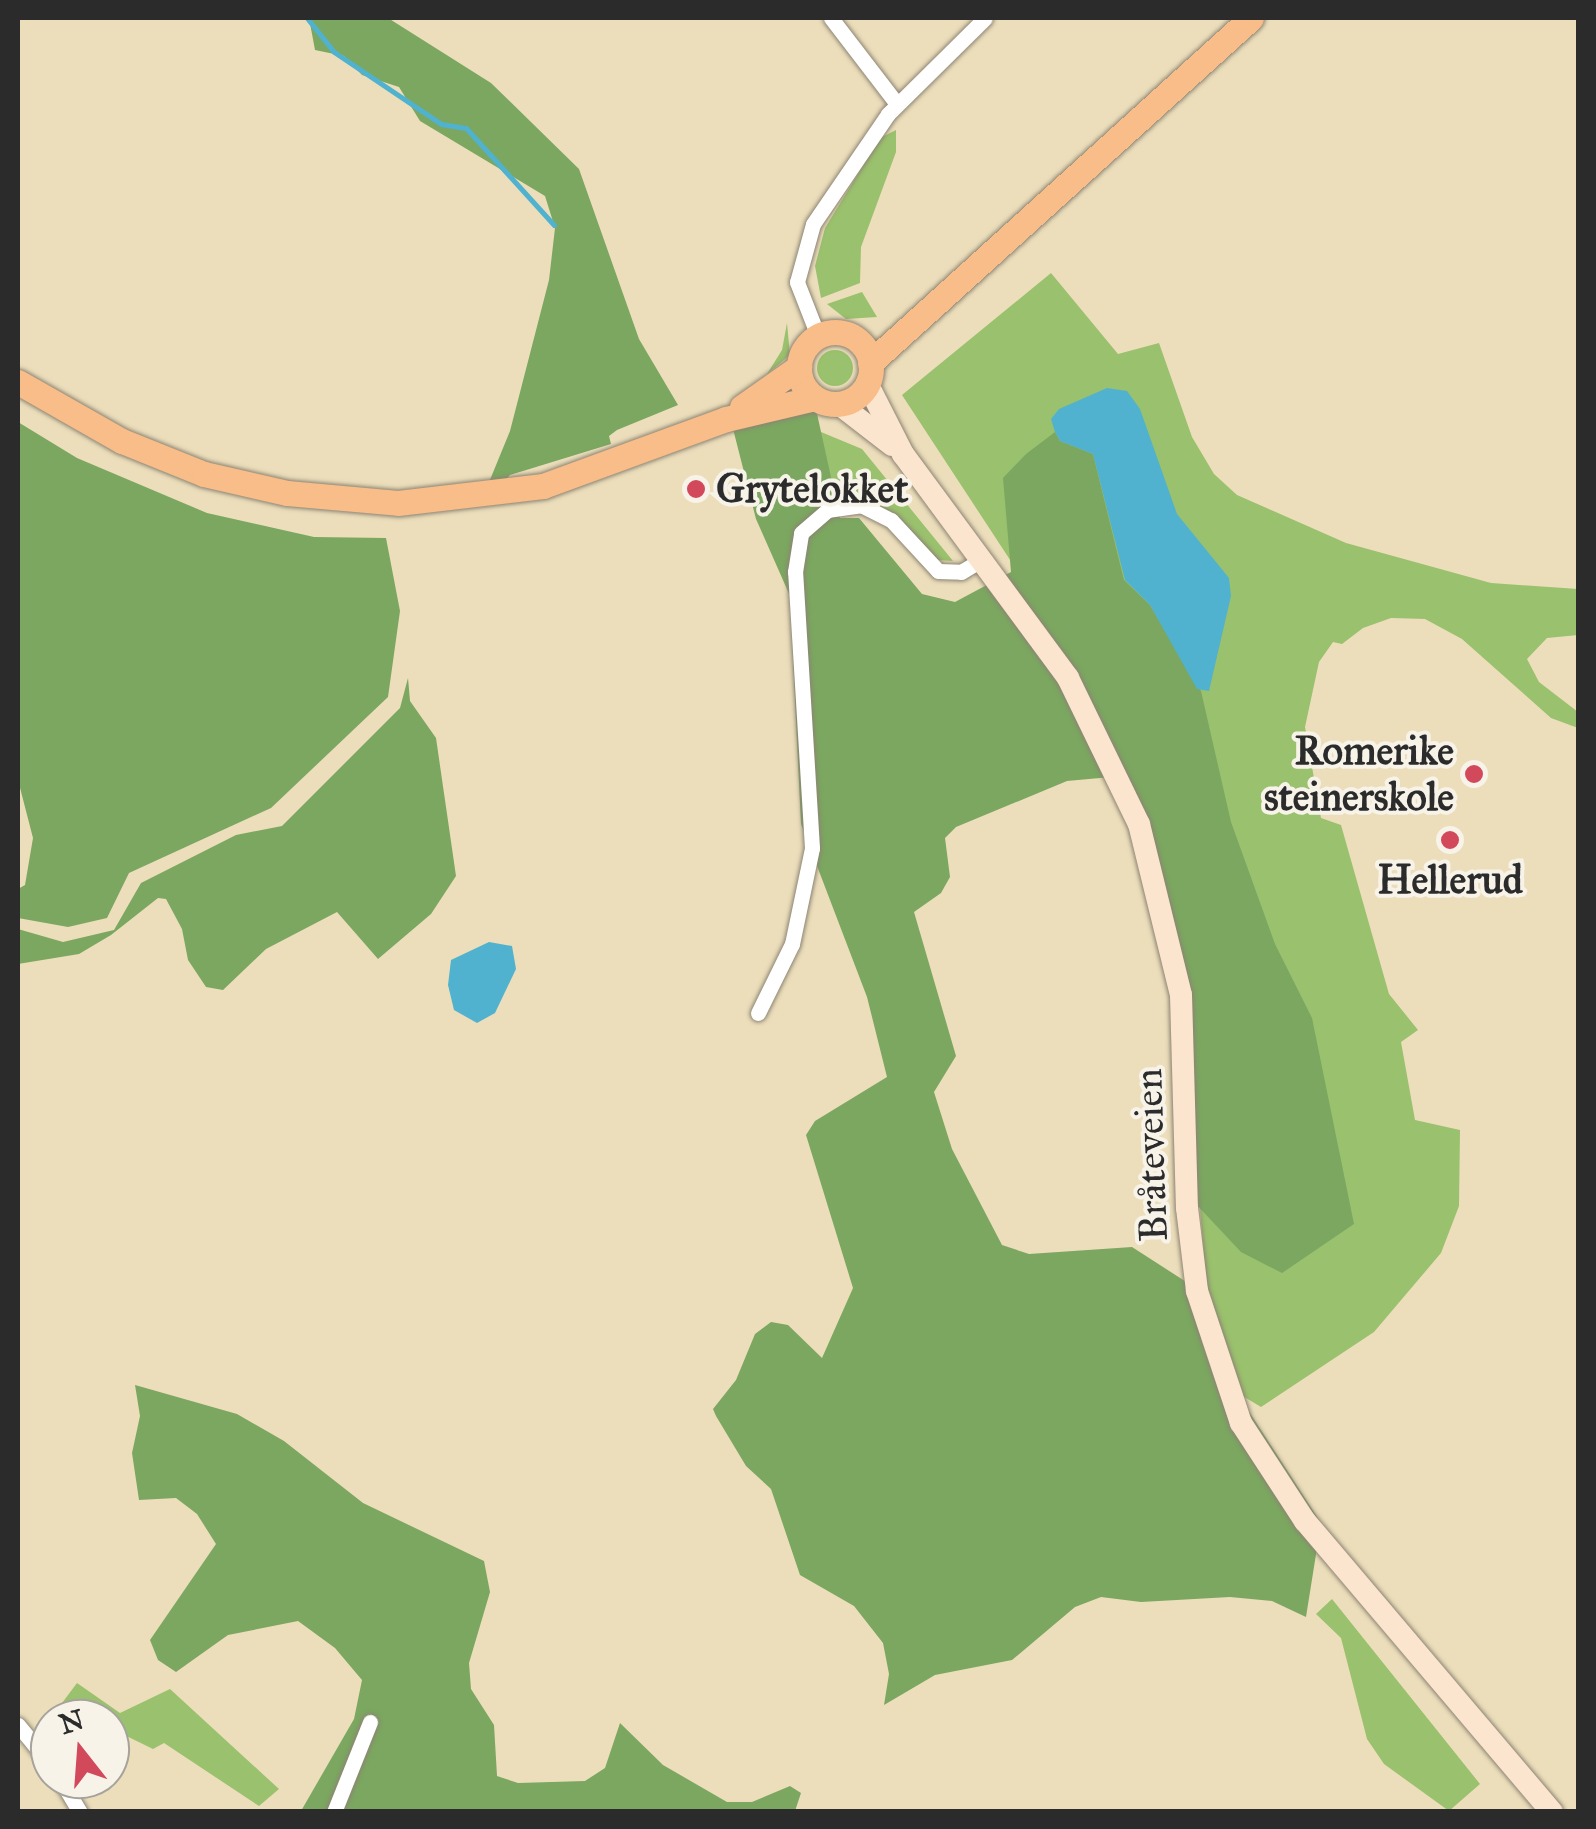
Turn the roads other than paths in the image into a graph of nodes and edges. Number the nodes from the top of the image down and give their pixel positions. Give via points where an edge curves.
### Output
1 (831, 18) edge
2 (985, 18) edge
3 (1251, 18) edge
4 (1274, 18) edge
5 (1212, 58) junction
6 (897, 104) junction
7 (936, 297) junction
8 (818, 336) junction
9 (854, 338) junction
10 (799, 367) junction
11 (869, 373) junction
12 (18, 382) edge
13 (827, 401) junction
14 (726, 419) junction
15 (902, 454) junction
16 (983, 559) junction
17 (758, 1013) dead end
18 (370, 1722) dead end
19 (334, 1812) edge
20 (1552, 1812) edge

1 - 6 street
2 - 6 street
3 - 5 main road
4 - 5 main road
5 - 7 main road
6 - 8 street via 830,194 801,252 799,295
7 - 9 main road
7 - 11 main road
8 - 9 main road
8 - 10 main road
9 - 11 main road
10 - 13 main road
10 - 14 main road
11 - 13 main road
11 - 15 main road, Bråteveien
12 - 14 main road via 177,465 259,488 372,502 454,500 543,486
13 - 14 main road
13 - 15 main road, Bråteveien
15 - 16 main road, Bråteveien
16 - 17 street via 961,572 938,571 892,520 861,505 827,510 801,533 795,572 812,848 792,944
16 - 20 main road, Bråteveien via 1083,703 1128,794 1152,863 1181,994 1193,1266 1201,1314 1233,1404 1305,1521
18 - 19 street

